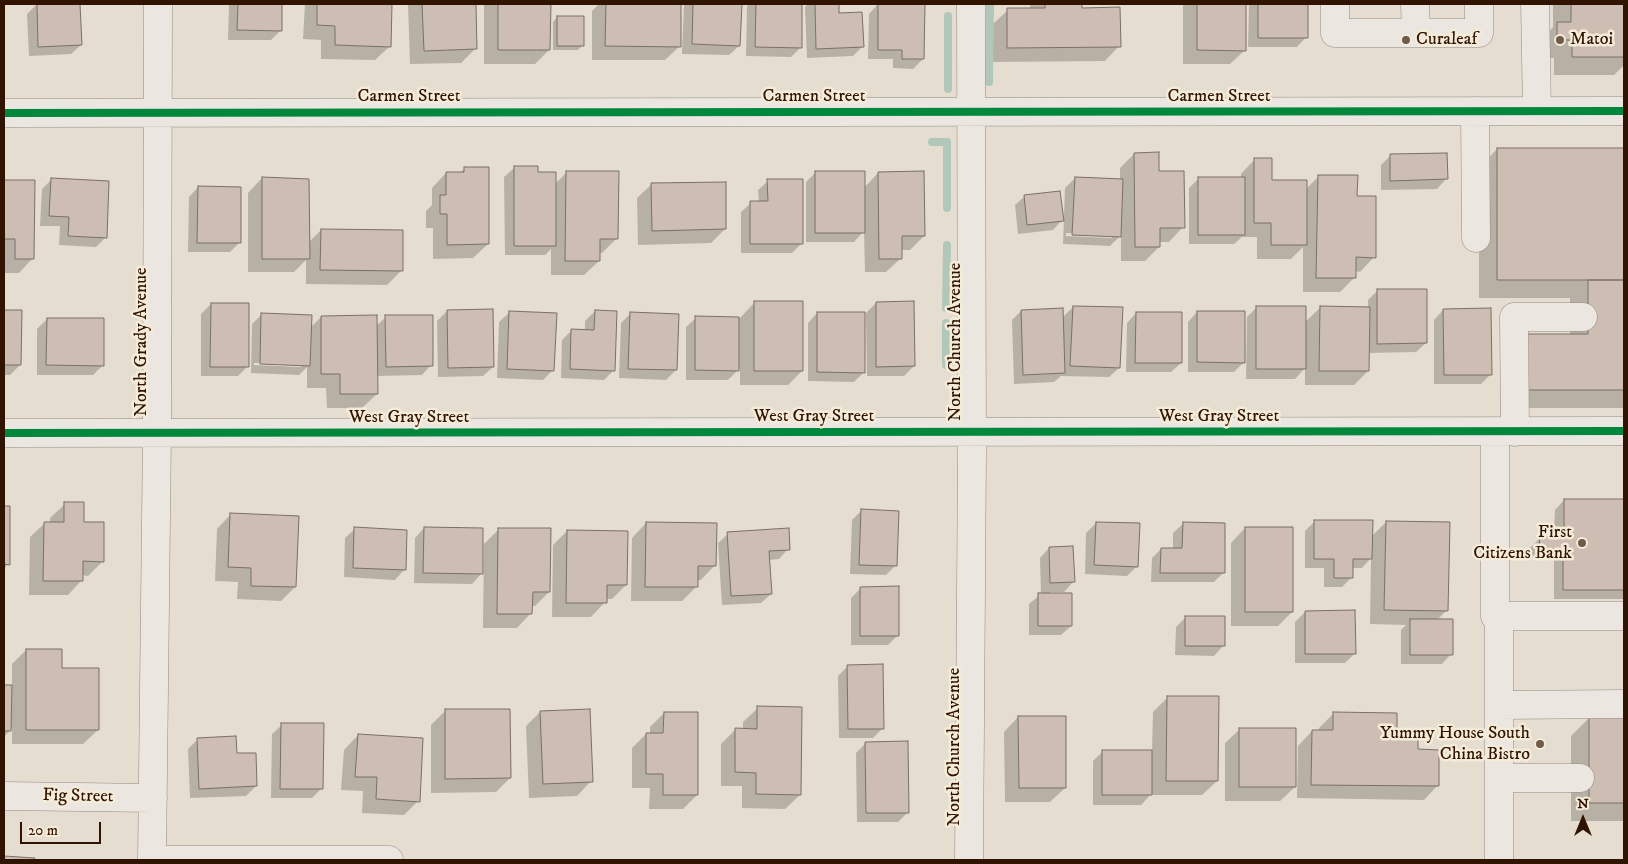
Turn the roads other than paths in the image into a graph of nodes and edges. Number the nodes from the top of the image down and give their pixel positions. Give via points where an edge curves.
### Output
1 (158, 4) edge
2 (971, 4) edge
3 (1335, 4) edge
4 (1416, 4) edge
5 (1479, 4) edge
6 (1535, 4) edge
7 (1416, 33) junction
8 (1475, 111) junction
9 (1537, 111) junction
10 (1624, 111) edge
11 (158, 112) junction
12 (970, 112) junction
13 (4, 113) edge
14 (1476, 238) dead end
15 (1583, 317) dead end
16 (1624, 431) edge
17 (972, 432) junction
18 (1505, 432) junction
19 (4, 433) edge
20 (157, 434) junction
21 (1499, 616) junction
22 (1624, 616) edge
23 (1499, 704) junction
24 (1624, 704) edge
25 (1499, 778) junction
26 (1580, 778) dead end
27 (4, 796) edge
28 (153, 798) junction
29 (152, 860) edge
30 (389, 860) edge
31 (969, 860) edge
32 (1499, 860) edge

1 - 11 street, North Grady Avenue
2 - 12 street, North Church Avenue
3 - 7 street via 1335,33
4 - 7 street
5 - 7 street via 1479,33
6 - 9 street
8 - 9 street, Carmen Street
8 - 12 street, Carmen Street
8 - 14 street
9 - 10 street, Carmen Street
11 - 12 street, Carmen Street
11 - 13 street, Carmen Street
11 - 20 street, North Grady Avenue
12 - 17 street, North Church Avenue
15 - 18 street via 1514,317
16 - 18 street, West Gray Street
17 - 18 street, West Gray Street
17 - 20 street, West Gray Street
17 - 31 street, North Church Avenue
18 - 21 street via 1495,616
19 - 20 street, West Gray Street
20 - 28 street, North Grady Avenue
21 - 22 street
21 - 23 street
23 - 24 street
23 - 25 street
25 - 26 street
25 - 32 street
27 - 28 street, Fig Street
28 - 29 street, North Grady Avenue
29 - 30 street

